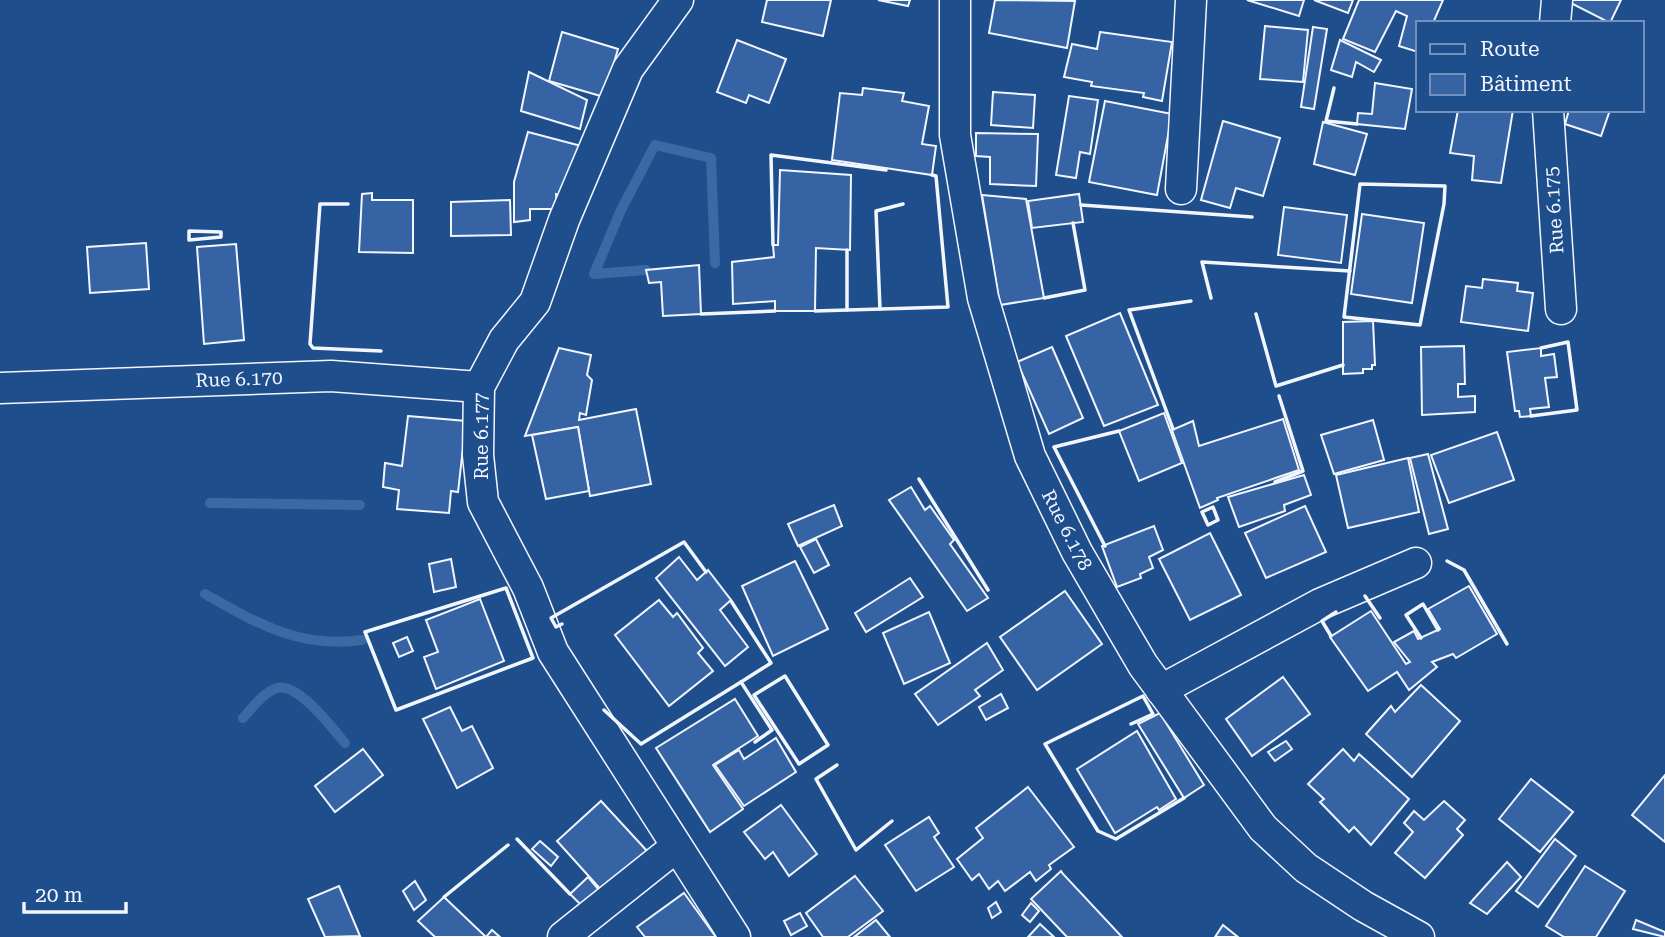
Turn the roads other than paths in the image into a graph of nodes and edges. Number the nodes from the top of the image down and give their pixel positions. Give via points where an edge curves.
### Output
1 (678, 0) edge
2 (955, 0) edge
3 (1558, 0) edge
4 (1184, 1) edge
5 (1555, 21) edge
6 (1548, 112) edge
7 (1181, 189) dead end
8 (1561, 309) dead end
9 (0, 387) edge
10 (478, 387) junction
11 (1416, 563) dead end
12 (1161, 690) junction
13 (676, 847) junction
14 (563, 937) edge
15 (735, 937) edge
16 (1419, 937) edge

1 - 10 street, Rue 6.177 via 628,69 535,302 504,340
2 - 12 street, Rue 6.178 via 955,135 983,298 1026,443 1077,552
3 - 5 street
4 - 7 street
6 - 8 street, Rue 6.175
9 - 10 street, Rue 6.170 via 331,376
10 - 13 street, Rue 6.177 via 483,502 528,588 553,652
11 - 12 street via 1320,604
12 - 16 street, Rue 6.178 via 1263,828 1306,869
13 - 14 street
13 - 15 street, Rue 6.177

